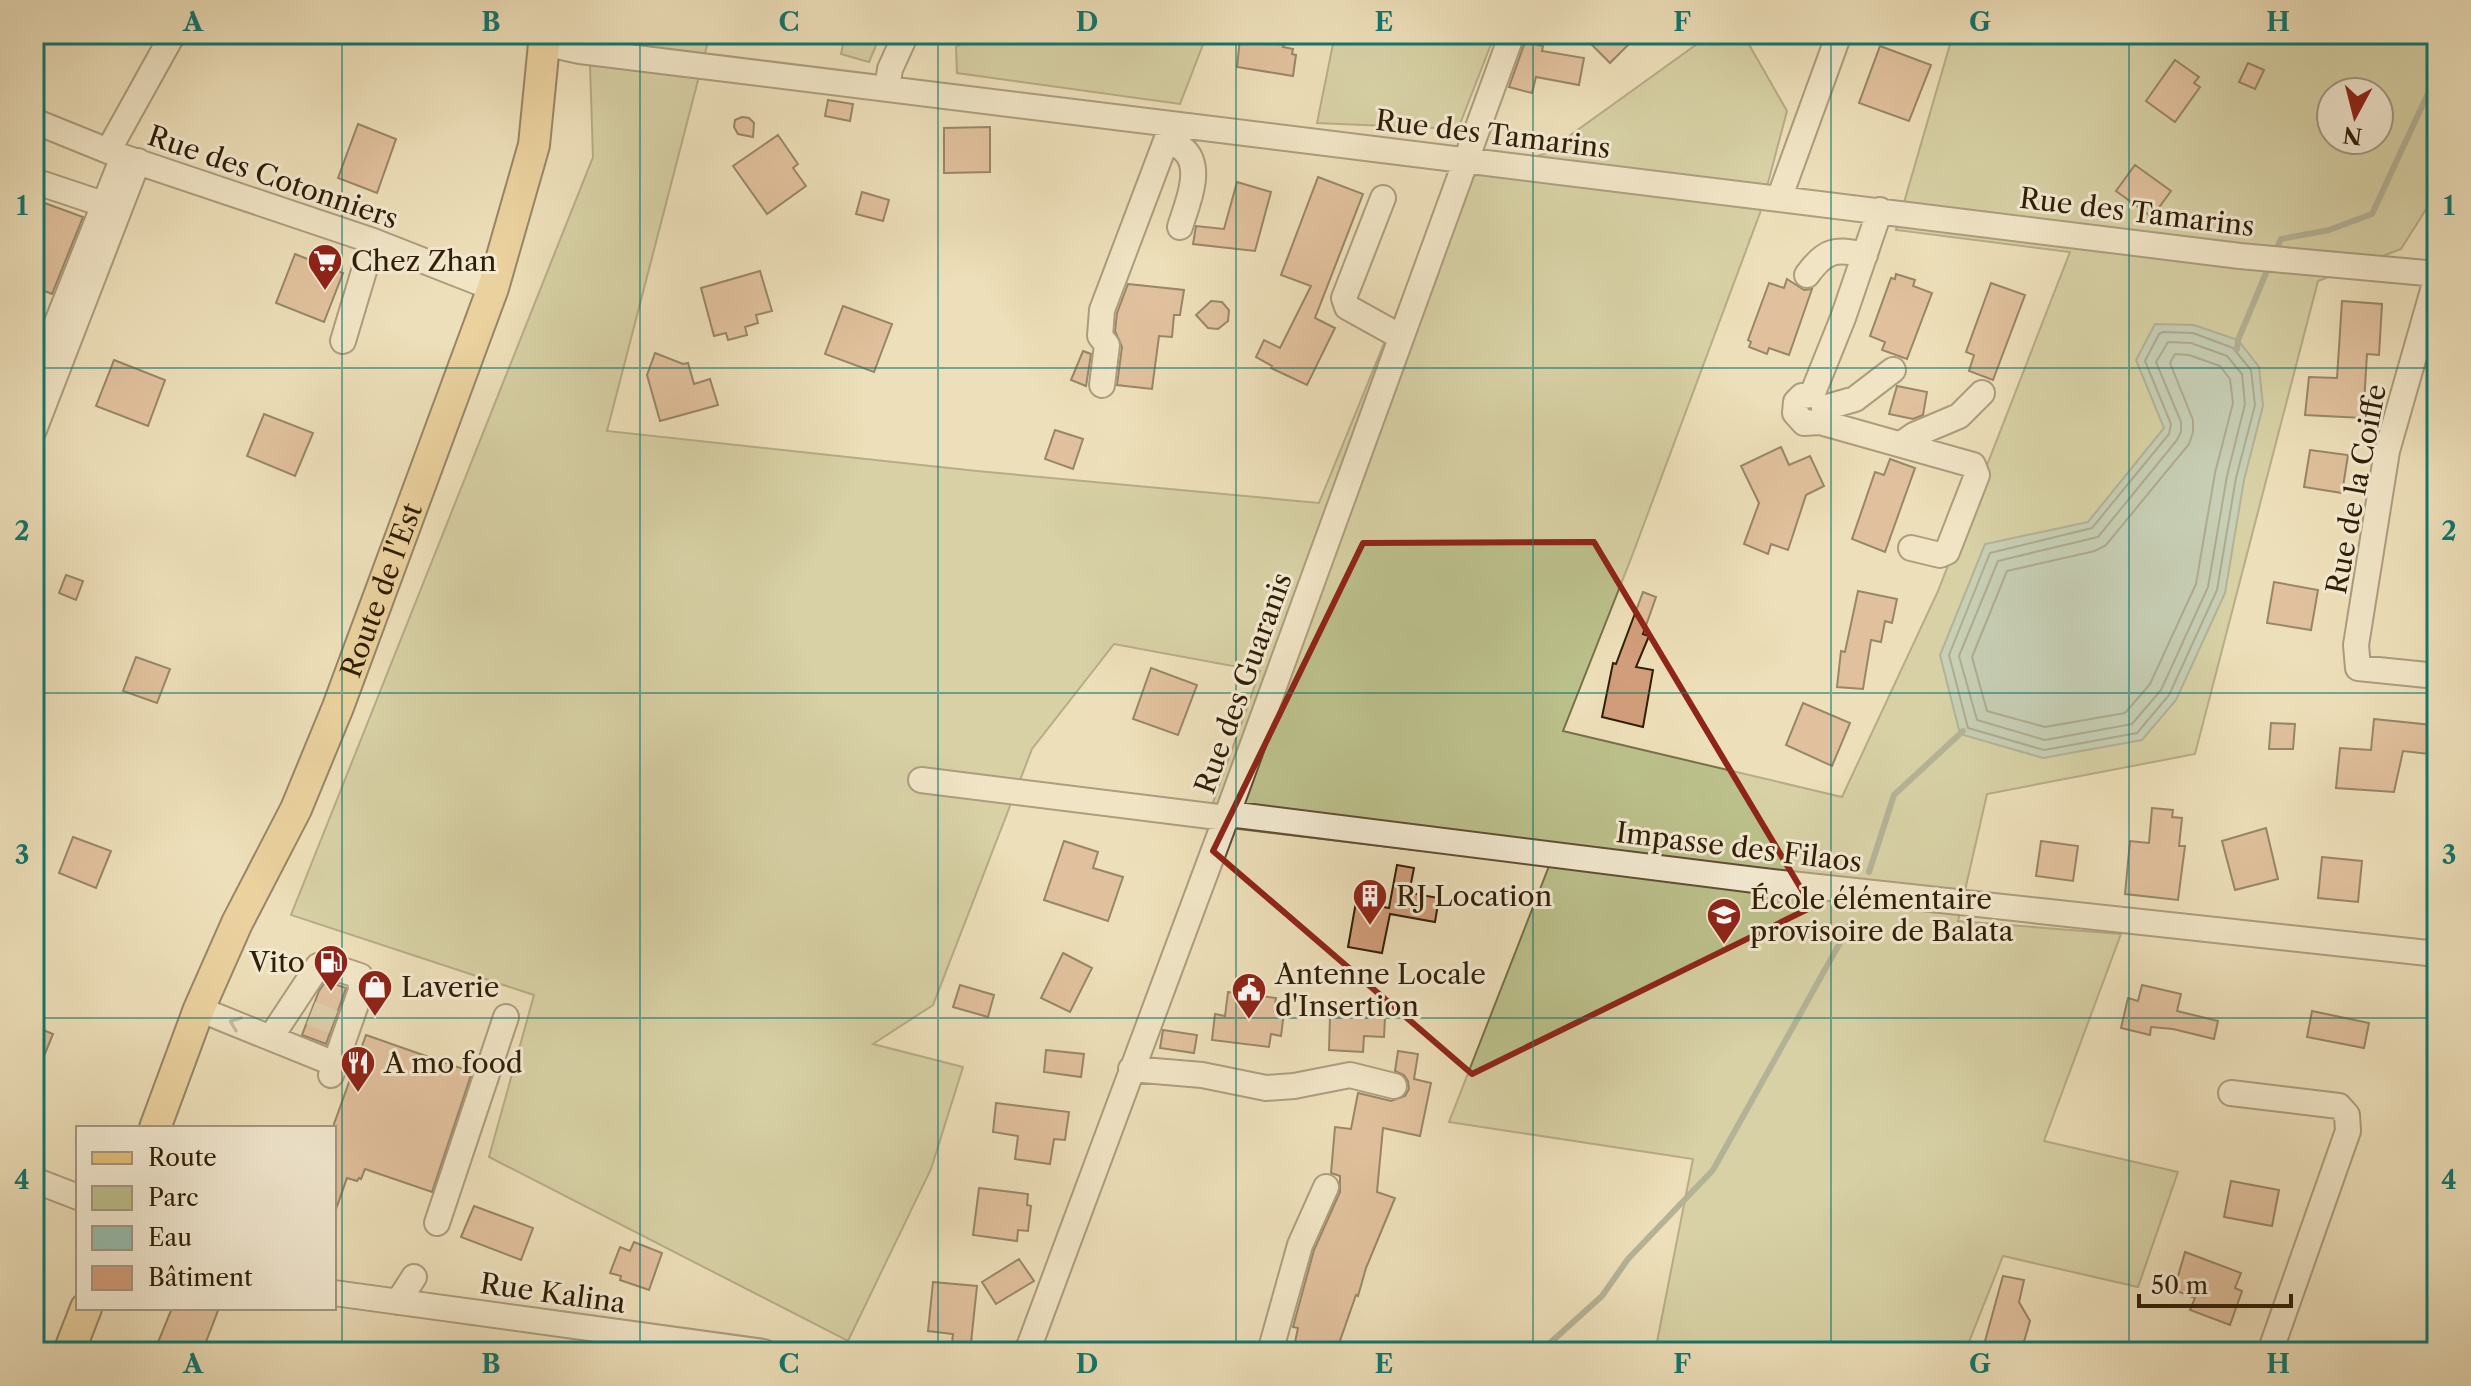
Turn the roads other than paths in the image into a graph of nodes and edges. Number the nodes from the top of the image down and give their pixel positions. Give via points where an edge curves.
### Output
1 (173, 34) edge
2 (906, 34) edge
3 (1512, 34) edge
4 (1839, 34) edge
5 (544, 38) edge
6 (887, 89) junction
7 (34, 121) edge
8 (1169, 132) junction
9 (123, 156) junction
10 (1466, 161) junction
11 (34, 181) edge
12 (1383, 198) dead end
13 (1779, 199) junction
14 (103, 204) junction
15 (1880, 210) junction
16 (1180, 227) dead end
17 (373, 241) junction
18 (1865, 255) junction
19 (1807, 275) dead end
20 (2437, 275) edge
21 (493, 288) junction
22 (1401, 337) junction
23 (343, 341) dead end
24 (1893, 370) dead end
25 (34, 380) edge
26 (1102, 385) dead end
27 (1982, 393) dead end
28 (1819, 408) junction
29 (34, 430) edge
30 (1901, 444) junction
31 (1911, 548) dead end
32 (2437, 676) edge
33 (921, 780) dead end
34 (1226, 818) junction
35 (2437, 954) edge
36 (199, 1009) junction
37 (506, 1017) dead end
38 (271, 1037) junction
39 (1131, 1069) junction
40 (1394, 1086) dead end
41 (2231, 1093) dead end
42 (156, 1126) edge
43 (34, 1180) edge
44 (1326, 1187) dead end
45 (76, 1196) edge
46 (437, 1223) dead end
47 (414, 1277) dead end
48 (336, 1293) edge
49 (398, 1302) junction
50 (85, 1310) edge
51 (69, 1352) edge
52 (764, 1352) edge
53 (1027, 1352) edge
54 (1270, 1352) edge
55 (2270, 1352) edge

1 - 9 street
2 - 6 street
3 - 10 street, Rue des Guaranis
4 - 13 street
5 - 6 street, Rue des Tamarins via 580,51
5 - 21 main road, Route de l'Est via 534,145
6 - 8 street, Rue des Tamarins
7 - 9 street, Rue des Cotonniers
8 - 10 street, Rue des Tamarins
8 - 16 street via 1186,151 1193,178
8 - 26 street via 1102,310 1100,336 1107,345
9 - 14 street
9 - 17 street, Rue des Cotonniers
9 - 29 street
10 - 13 street, Rue des Tamarins
10 - 22 street, Rue des Guaranis
11 - 14 street
12 - 22 street via 1344,298 1347,307
13 - 15 street, Rue des Tamarins
14 - 25 street
15 - 18 street
15 - 20 street, Rue des Tamarins
17 - 21 street, Rue des Cotonniers
17 - 23 street
18 - 19 street via 1831,252
18 - 28 street
20 - 32 street, Rue de la Coiffe via 2387,451 2356,645 2358,668
21 - 36 main road, Route de l'Est via 338,707 296,809
22 - 34 street, Rue des Guaranis
24 - 28 street via 1855,399
27 - 30 street via 1959,416
28 - 30 street
30 - 31 street via 1973,465 1977,475 1947,552
33 - 34 street, Impasse des Filaos
34 - 35 street, Impasse des Filaos via 1237,815 1740,878
34 - 39 street, Rue des Guaranis
38 -> 36 street
36 - 42 main road, Route de l'Est
37 - 46 street
38 - 38 street via 301,1010 313,971 324,964 360,976 361,990 342,1025 333,1069
39 - 40 street via 1266,1088 1350,1075
39 - 53 street, Rue des Guaranis
41 - 55 street via 2339,1106 2348,1120
43 - 45 street
44 - 54 street via 1300,1245
47 - 49 street
48 - 49 street, Rue Kalina
49 - 52 street, Rue Kalina
50 - 51 main road

